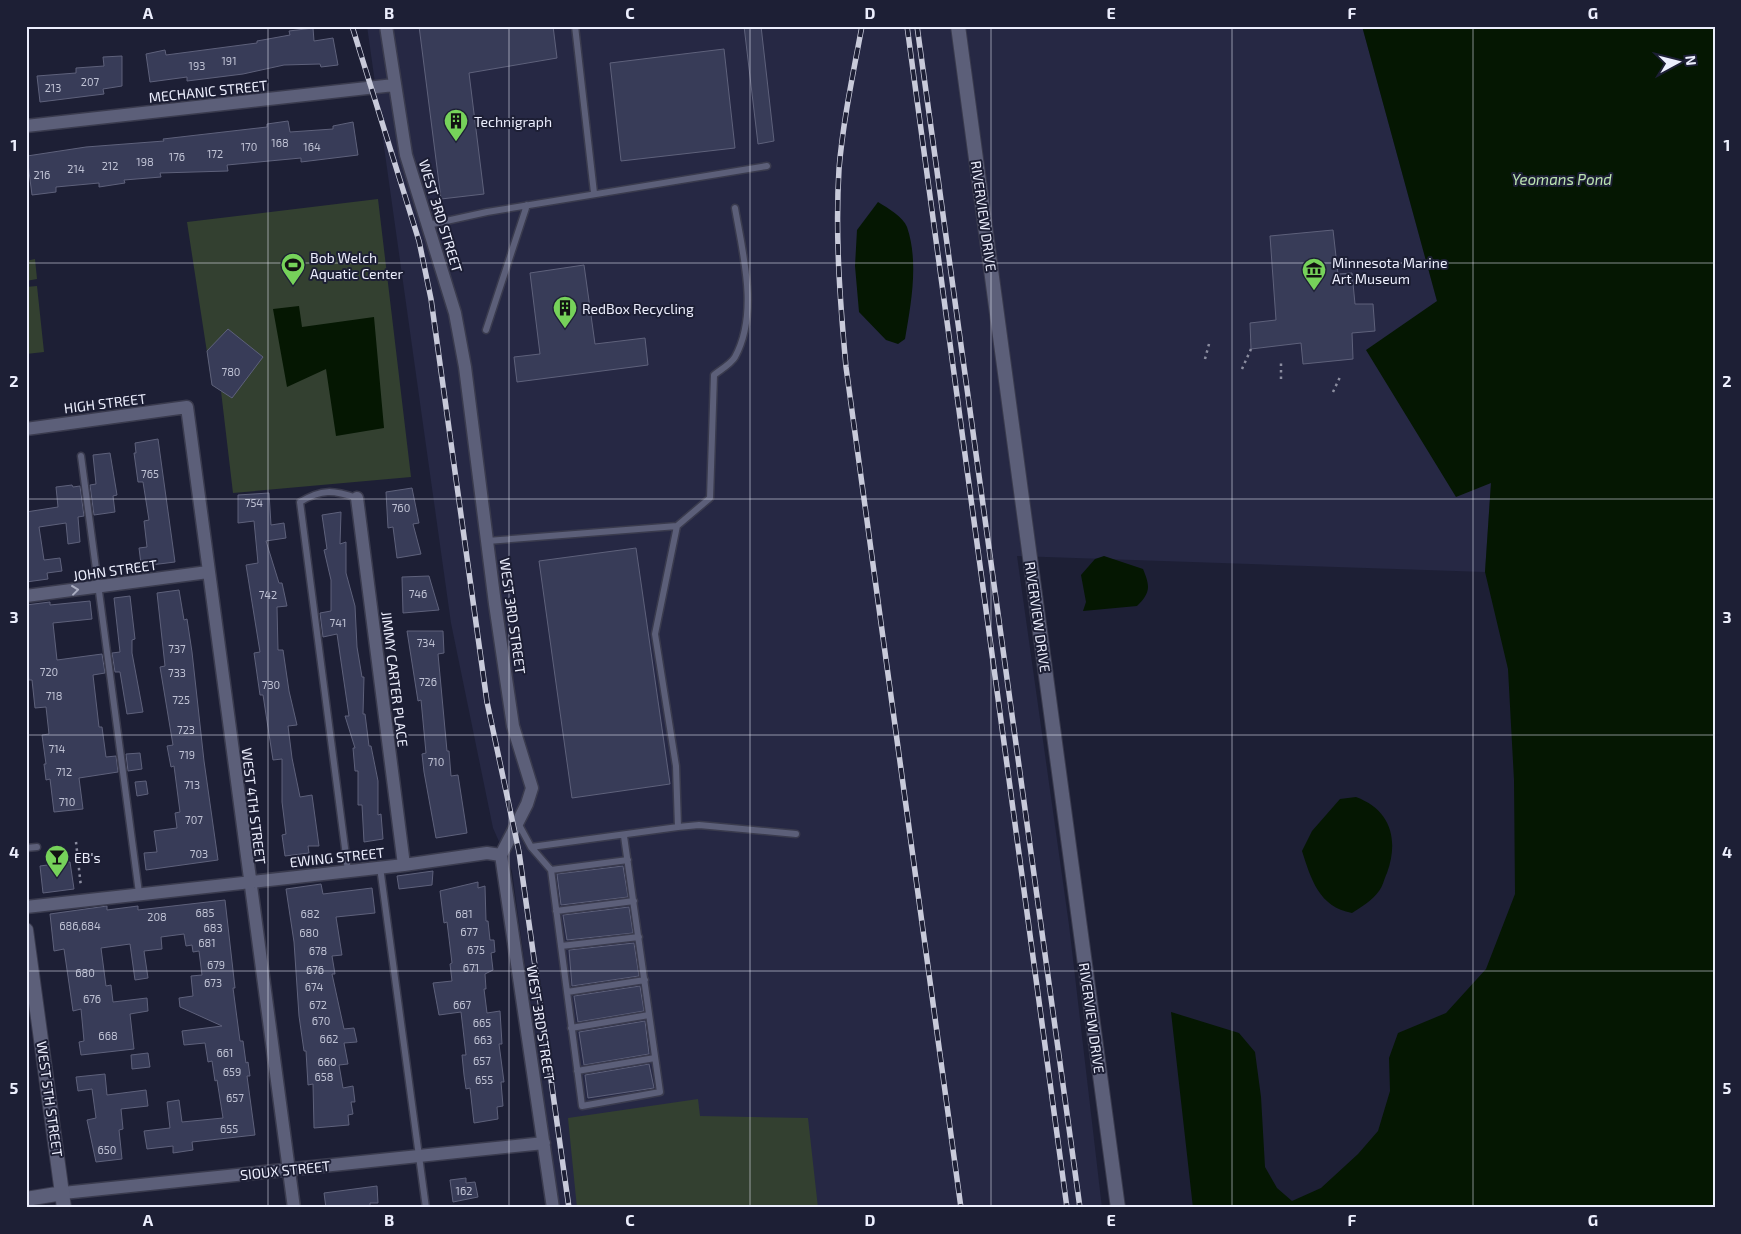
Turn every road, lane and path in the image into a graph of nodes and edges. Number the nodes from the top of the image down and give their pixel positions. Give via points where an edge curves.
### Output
1 (386, 26) edge
2 (575, 26) edge
3 (958, 26) edge
4 (394, 85) junction
5 (26, 126) edge
6 (767, 166) dead end
7 (594, 194) junction
8 (527, 205) junction
9 (735, 208) dead end
10 (428, 225) junction
11 (486, 330) dead end
12 (1209, 344) dead end
13 (1251, 349) dead end
14 (1205, 359) dead end
15 (1281, 362) dead end
16 (1242, 369) dead end
17 (1340, 376) dead end
18 (1281, 379) dead end
19 (1333, 392) dead end
20 (187, 407) joint
21 (26, 429) edge
22 (81, 456) dead end
23 (357, 498) joint
24 (677, 526) junction
25 (487, 541) junction
26 (208, 572) junction
27 (98, 587) junction
28 (26, 596) edge
29 (518, 823) junction
30 (678, 827) junction
31 (796, 834) dead end
32 (624, 836) junction
33 (76, 842) dead end
34 (37, 847) dead end
35 (531, 847) junction
36 (26, 848) edge
37 (501, 855) junction
38 (628, 860) junction
39 (404, 865) junction
40 (380, 867) junction
41 (348, 870) junction
42 (551, 870) junction
43 (249, 881) junction
44 (139, 893) junction
45 (83, 900) junction
46 (634, 901) junction
47 (26, 907) edge
48 (556, 911) junction
49 (26, 930) edge
50 (639, 937) junction
51 (561, 946) junction
52 (644, 980) junction
53 (567, 992) junction
54 (649, 1016) junction
55 (572, 1028) junction
56 (655, 1058) junction
57 (577, 1071) junction
58 (544, 1143) junction
59 (419, 1156) junction
60 (289, 1170) junction
61 (63, 1194) junction
62 (26, 1199) edge
63 (64, 1208) edge
64 (294, 1208) edge
65 (426, 1208) edge
66 (553, 1208) edge
67 (1118, 1208) edge

1 - 4 street, WEST 3RD STREET
2 - 7 lane
3 - 67 street, RIVERVIEW DRIVE
4 - 5 street, MECHANIC STREET
4 - 10 street, WEST 3RD STREET via 406,155
6 - 7 lane
7 - 8 lane
8 - 10 lane
8 - 11 lane
9 - 24 lane via 746,276 746,325 734,359 714,375 710,498
10 - 25 street, WEST 3RD STREET via 455,313
12 - 14 path
13 - 16 path
15 - 18 path
17 - 19 path
20 - 21 street, HIGH STREET
20 - 26 street, WEST 4TH STREET
22 - 27 lane
23 - 39 street, JIMMY CARTER PLACE
23 - 41 lane via 344,493 318,492 300,502
24 - 25 lane
24 - 30 lane via 655,634 676,766
25 - 29 street, WEST 3RD STREET via 514,726 532,788
26 - 27 street, JOHN STREET
26 - 43 street, WEST 4TH STREET
28 -> 27 street, JOHN STREET
27 - 44 lane
29 - 35 lane
29 - 37 street, WEST 3RD STREET
30 - 31 lane via 699,825
30 - 32 lane
32 - 35 lane
32 - 38 lane
33 - 45 path
34 - 36 lane
35 - 42 lane
37 - 39 street, EWING STREET via 487,853
37 - 58 street, WEST 3RD STREET
38 - 42 lane
38 - 46 lane
39 - 40 street, EWING STREET
40 - 41 street, EWING STREET
40 - 59 lane
41 - 43 street, EWING STREET
42 - 48 lane
43 - 44 street, EWING STREET
43 - 60 street, WEST 4TH STREET
44 - 45 street, EWING STREET
45 - 47 street, EWING STREET
46 - 48 lane
46 - 50 lane
48 - 51 lane
49 - 61 street, WEST 5TH STREET
50 - 51 lane
50 - 52 lane
51 - 53 lane
52 - 53 lane
52 - 54 lane
53 - 55 lane
54 - 55 lane
54 - 56 lane
55 - 57 lane
56 - 57 lane
56 - 57 lane via 660,1092 582,1106
58 - 59 street, SIOUX STREET
58 - 66 street, WEST 3RD STREET
59 - 60 street, SIOUX STREET
59 - 65 lane
60 - 61 street, SIOUX STREET
60 - 64 street, WEST 4TH STREET
61 - 62 street, SIOUX STREET
61 - 63 street, WEST 5TH STREET

